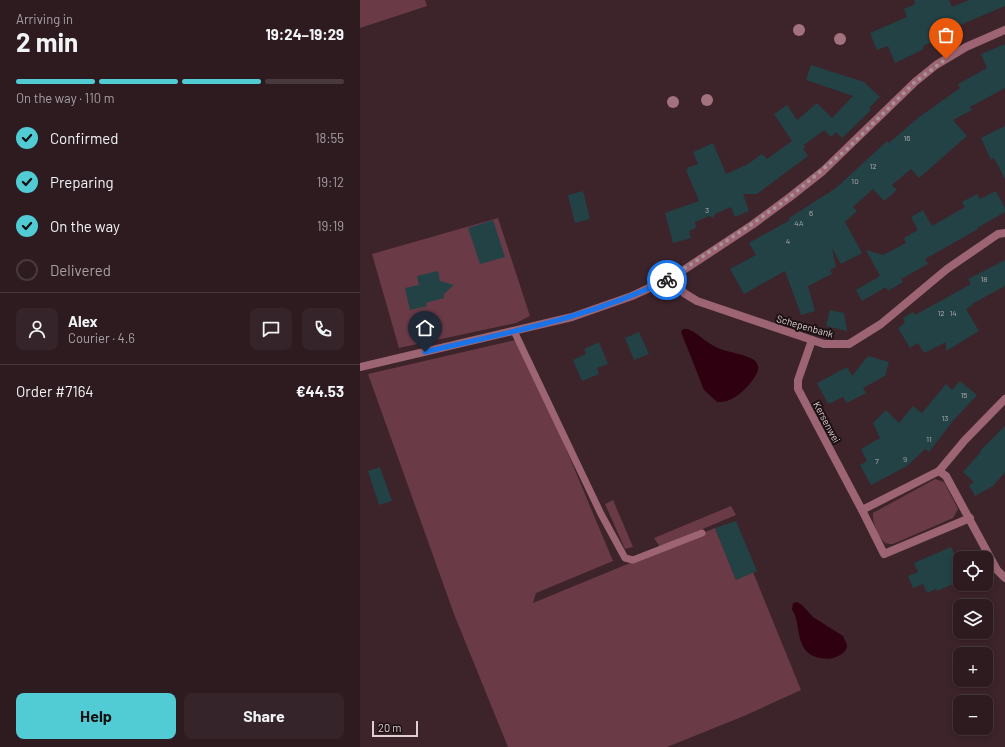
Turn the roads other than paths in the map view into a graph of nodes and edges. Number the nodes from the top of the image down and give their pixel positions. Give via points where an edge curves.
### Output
1 (1005, 30) edge
2 (1005, 233) edge
3 (673, 277) junction
4 (514, 331) junction
5 (812, 340) junction
6 (360, 367) edge
7 (1005, 399) edge
8 (939, 471) junction
9 (862, 510) junction
10 (970, 518) junction
11 (702, 533) dead end
12 (1005, 578) edge

1 - 3 street via 966,47 936,65 823,171 752,224
2 - 5 street, Schepenbank via 998,234 947,269 881,324 852,343 832,345
3 - 4 street via 591,311
3 - 5 street, Schepenbank via 684,293 692,299
4 - 6 street
4 - 11 lane via 601,514 625,558 633,560
5 - 9 street, Kersenwei via 798,380 798,389
7 - 8 street
8 - 9 street
8 - 10 street via 946,476
9 - 10 street, Kersenwei via 884,554
10 - 12 street via 998,570

